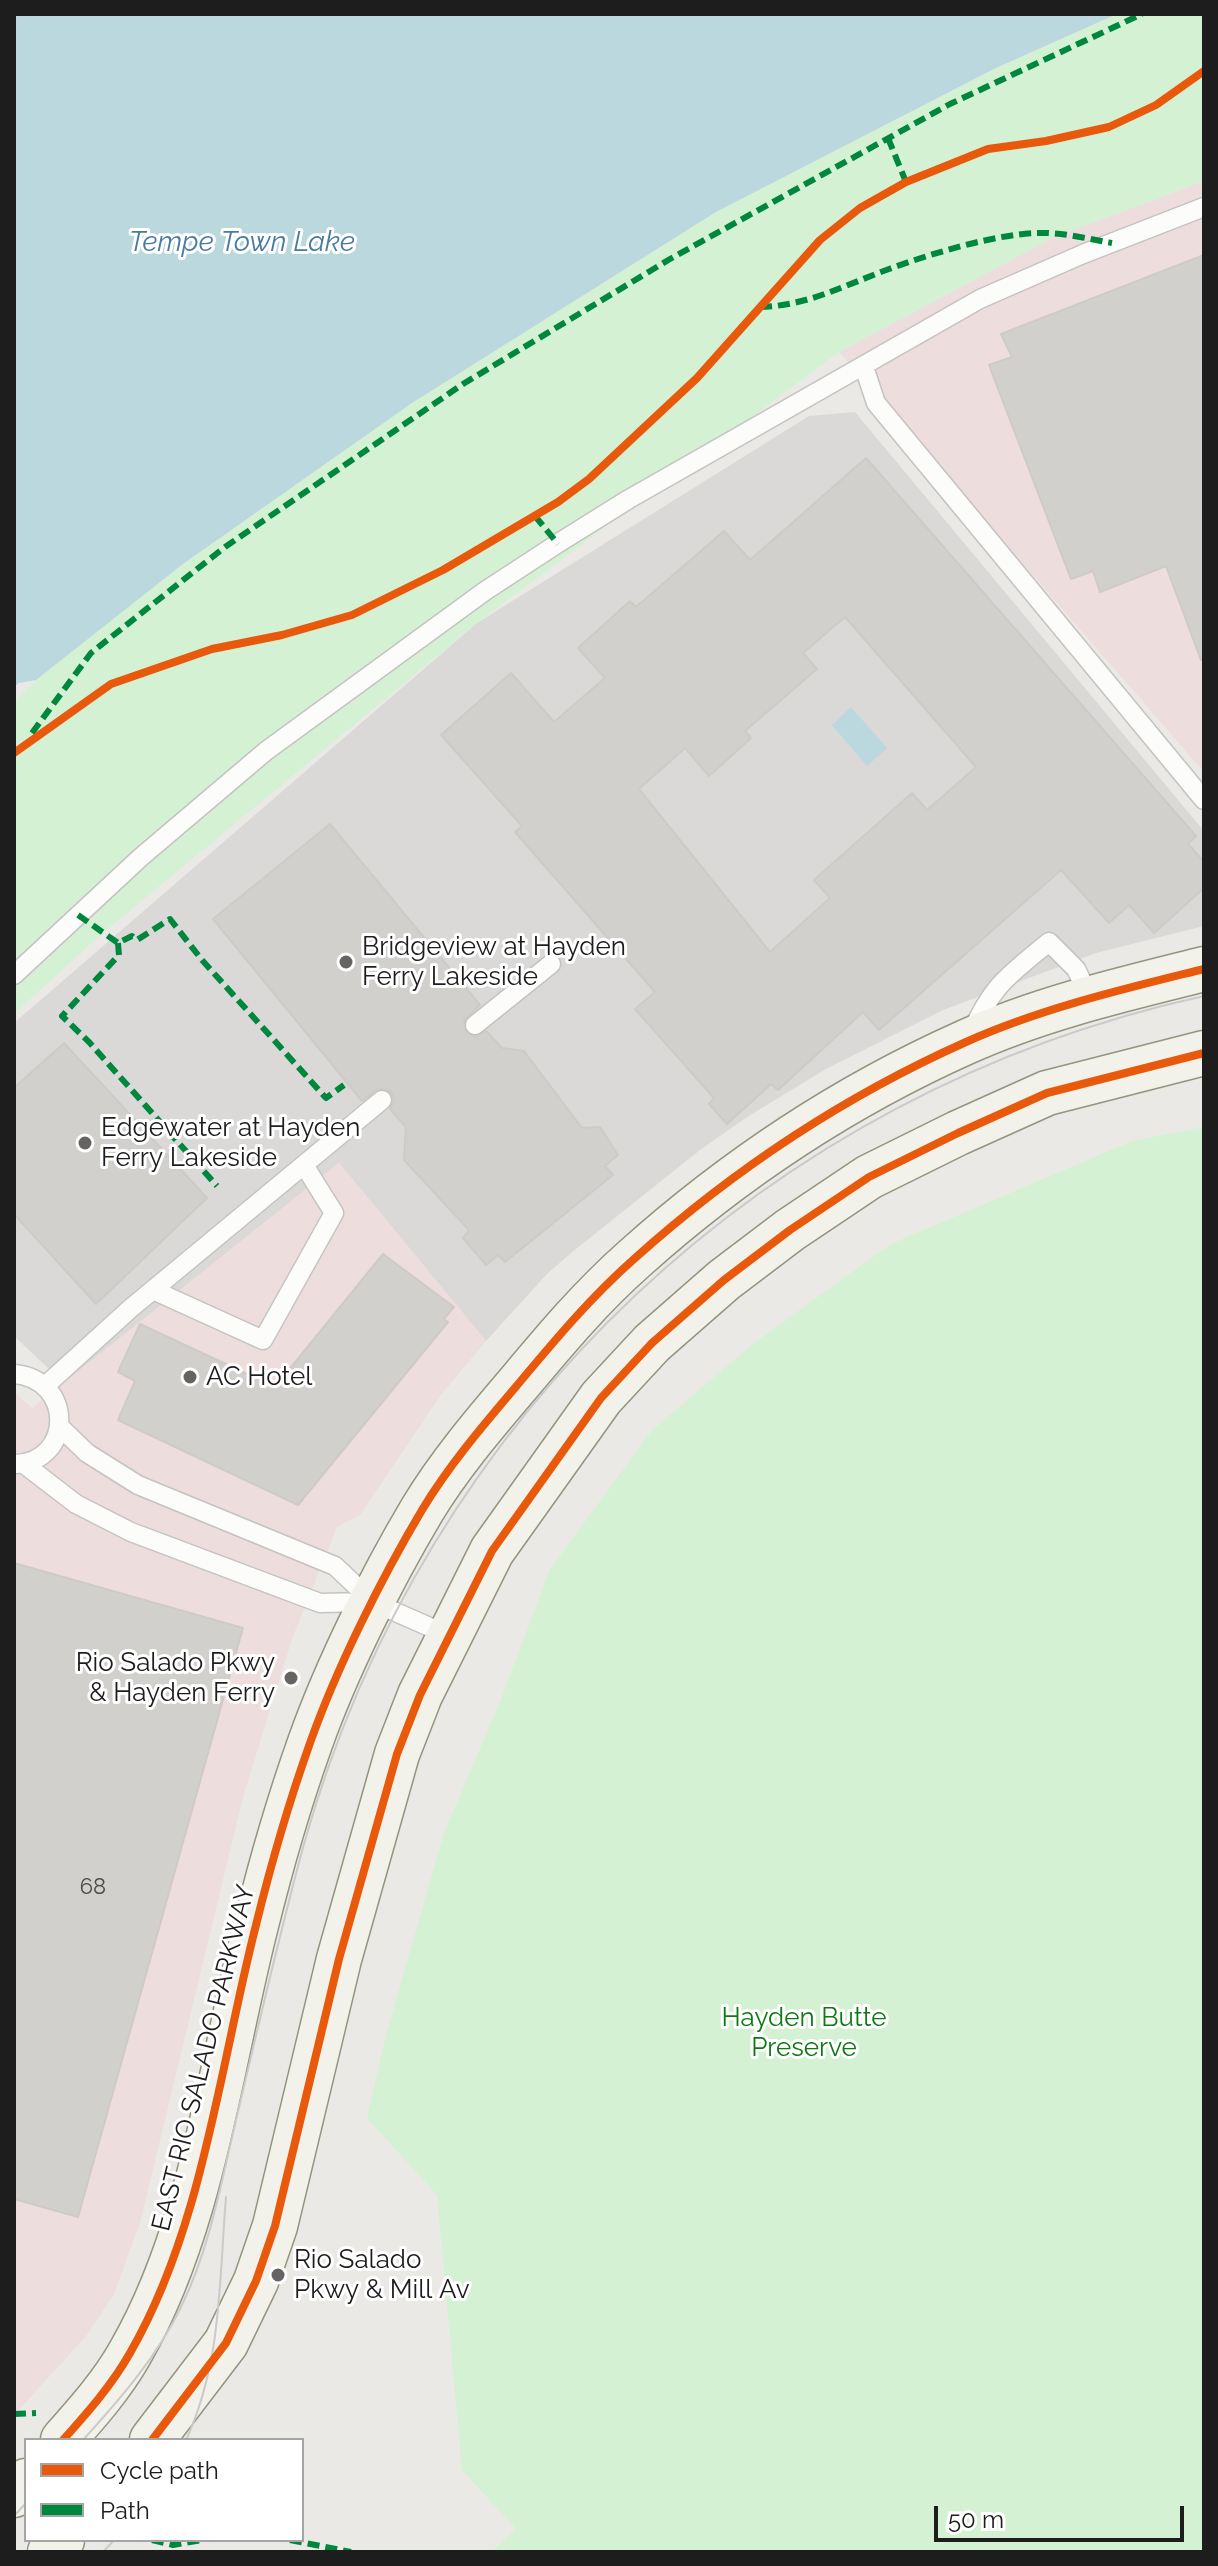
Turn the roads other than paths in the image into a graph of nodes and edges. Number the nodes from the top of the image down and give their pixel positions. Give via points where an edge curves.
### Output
1 (1204, 207) edge
2 (864, 367) junction
3 (1204, 800) edge
4 (551, 964) dead end
5 (1204, 969) edge
6 (14, 975) edge
7 (1090, 998) junction
8 (475, 1025) dead end
9 (1204, 1025) edge
10 (969, 1041) junction
11 (1204, 1053) edge
12 (1047, 1093) junction
13 (382, 1100) dead end
14 (304, 1165) junction
15 (153, 1290) junction
16 (14, 1374) edge
17 (45, 1386) junction
18 (59, 1426) junction
19 (19, 1464) edge
20 (373, 1602) junction
21 (450, 1636) junction
22 (65, 2438) edge
23 (154, 2438) edge

1 - 2 lane via 980,299
2 - 3 lane via 876,403
2 - 6 lane via 629,499 485,591 266,751
4 - 8 lane
5 - 7 main road, EAST RIO SALADO PARKWAY
7 - 10 main road, EAST RIO SALADO PARKWAY
7 - 10 lane via 1076,969 1049,942 1002,980 985,1002
9 - 12 main road via 1141,1040
10 - 20 main road, EAST RIO SALADO PARKWAY via 834,1111 749,1166 634,1258 580,1311 482,1426 424,1506
11 - 12 main road
12 - 21 main road via 869,1177 724,1280 652,1343 601,1398 492,1551
13 - 14 lane
14 - 15 lane
14 - 15 lane via 334,1213 263,1340
15 - 17 lane
16 - 17 lane
17 - 18 lane via 57,1404
18 - 19 lane via 50,1447
18 - 20 lane via 87,1453 138,1485 335,1566
19 - 20 lane via 76,1504 131,1532 320,1603
20 - 21 lane
20 - 22 main road, EAST RIO SALADO PARKWAY via 311,1741 257,1921 199,2174 176,2249 129,2355
21 - 23 main road via 397,1754 339,1959 275,2226 256,2281 226,2343

